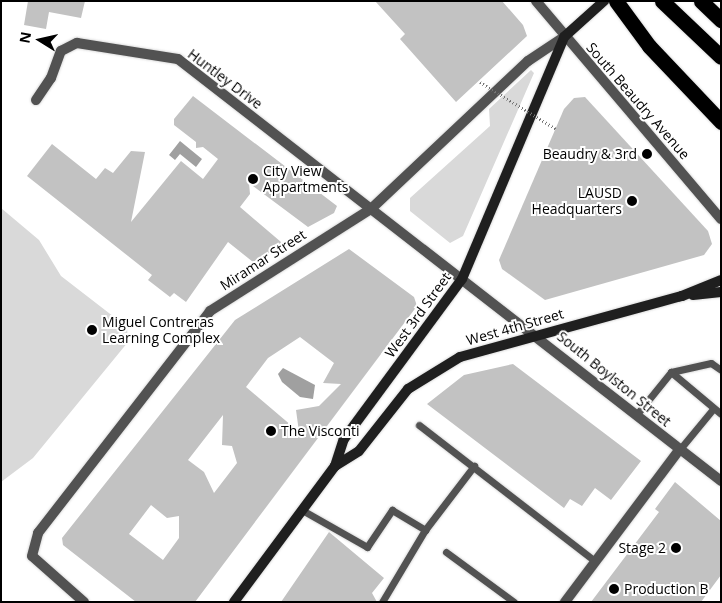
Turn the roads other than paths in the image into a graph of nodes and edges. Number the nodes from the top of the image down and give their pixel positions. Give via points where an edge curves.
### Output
1 (536, 1) edge
2 (604, 1) edge
3 (616, 1) edge
4 (662, 1) edge
5 (701, 1) edge
6 (721, 20) edge
7 (564, 36) junction
8 (721, 56) edge
9 (36, 100) dead end
10 (721, 122) edge
11 (372, 208) junction
12 (721, 219) edge
13 (462, 279) junction
14 (721, 280) edge
15 (721, 292) edge
16 (682, 296) junction
17 (535, 333) junction
18 (721, 370) edge
19 (671, 372) junction
20 (713, 409) junction
21 (636, 414) junction
22 (721, 414) edge
23 (418, 425) dead end
24 (680, 449) junction
25 (336, 466) junction
26 (474, 466) junction
27 (721, 481) edge
28 (302, 510) junction
29 (426, 530) junction
30 (446, 552) dead end
31 (595, 561) junction
32 (84, 602) edge
33 (234, 602) edge
34 (382, 602) edge
35 (514, 602) edge
36 (565, 602) edge

1 - 7 street, South Beaudry Avenue
2 - 7 main road, West 3rd Street
3 - 10 highway via 649,46
4 - 8 highway
5 - 6 highway
7 - 11 street, Miramar Street via 528,61
7 - 12 street, South Beaudry Avenue
7 - 13 main road, West 3rd Street
9 - 11 street, Huntley Drive via 51,78 61,52 77,43 178,59
11 - 13 street, South Boylston Street
11 - 32 street, Miramar Street via 210,311 38,532 32,556
13 - 17 street, South Boylston Street
13 - 25 main road, West 3rd Street via 344,439
14 - 16 main road, West 4th Street
15 - 16 main road, West 4th Street
16 - 17 main road, West 4th Street
17 - 21 street, South Boylston Street
17 - 25 main road, West 4th Street via 489,346 433,372 408,389 359,451
18 - 19 lane via 711,363
19 - 20 lane
19 - 21 lane
20 - 22 lane
20 - 24 lane
21 - 24 street, South Boylston Street
23 - 26 lane
24 - 27 street, South Boylston Street
24 - 31 street
25 - 28 main road, West 3rd Street
26 - 29 lane
26 - 31 lane
28 - 29 lane via 367,546 392,510
28 - 33 main road, West 3rd Street
29 - 34 lane
30 - 35 lane
31 - 36 street

